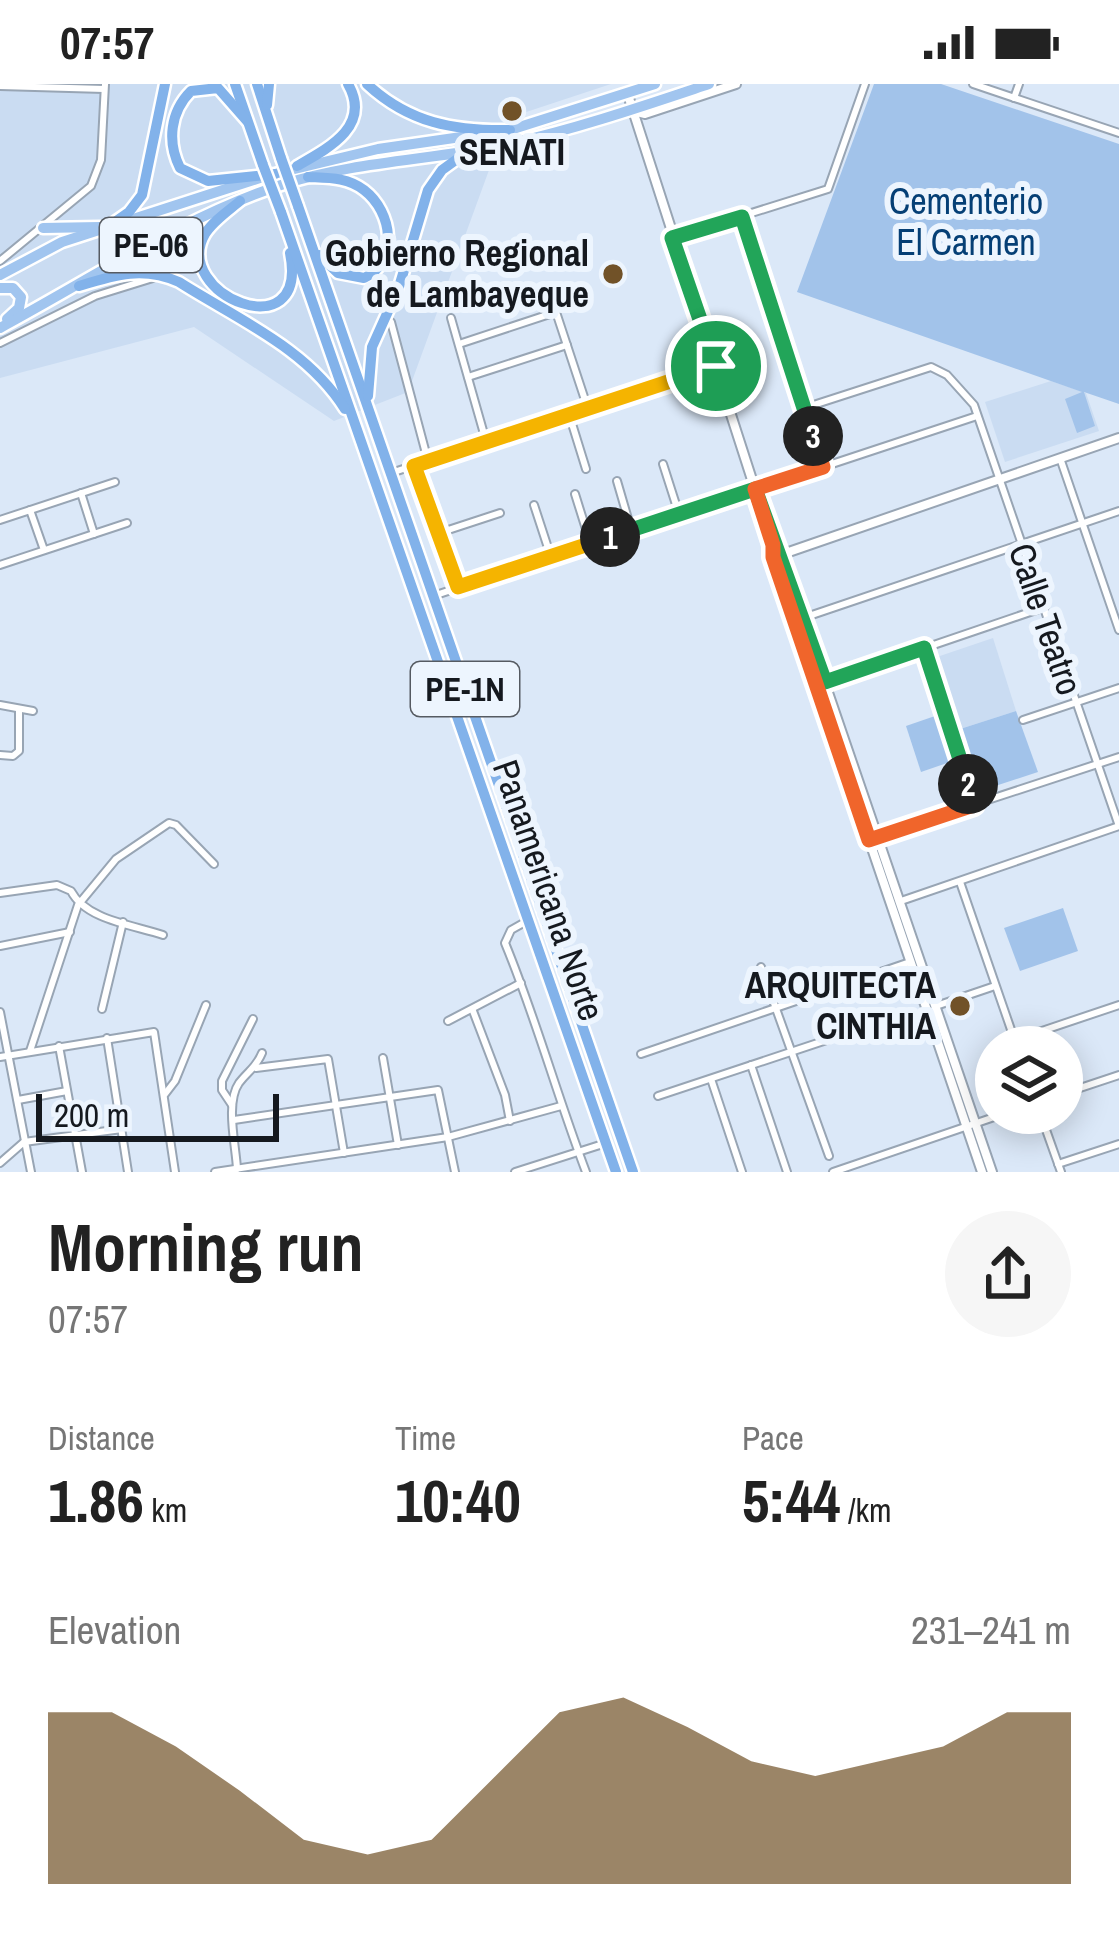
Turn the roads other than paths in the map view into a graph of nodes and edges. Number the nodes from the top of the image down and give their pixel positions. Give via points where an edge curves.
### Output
1 (165, 84) edge
2 (235, 84) edge
3 (256, 84) edge
4 (269, 84) edge
5 (348, 84) edge
6 (367, 84) edge
7 (642, 84) edge
8 (656, 84) edge
9 (709, 84) edge
10 (736, 84) edge
11 (866, 84) edge
12 (974, 84) edge
13 (1019, 84) edge
14 (0, 86) edge
15 (105, 87) edge
16 (626, 94) junction
17 (1014, 98) junction
18 (632, 110) junction
19 (267, 115) junction
20 (247, 121) junction
21 (511, 130) junction
22 (1119, 133) edge
23 (471, 149) junction
24 (297, 166) junction
25 (275, 174) junction
26 (308, 177) junction
27 (239, 201) junction
28 (742, 217) junction
29 (106, 227) junction
30 (44, 228) junction
31 (288, 232) junction
32 (672, 238) junction
33 (314, 248) junction
34 (0, 261) edge
35 (0, 274) edge
36 (162, 274) junction
37 (116, 275) junction
38 (0, 288) edge
39 (75, 288) junction
40 (110, 290) junction
41 (78, 304) junction
42 (33, 310) junction
43 (452, 317) dead end
44 (49, 319) junction
45 (391, 322) dead end
46 (0, 326) edge
47 (0, 343) edge
48 (459, 344) junction
49 (567, 345) junction
50 (716, 366) junction
51 (468, 377) junction
52 (368, 405) junction
53 (804, 408) junction
54 (588, 409) junction
55 (569, 415) junction
56 (978, 416) junction
57 (356, 427) junction
58 (1119, 438) edge
59 (486, 442) junction
60 (1060, 458) junction
61 (428, 461) junction
62 (663, 464) dead end
63 (414, 466) junction
64 (823, 467) junction
65 (586, 469) dead end
66 (392, 473) junction
67 (999, 479) junction
68 (617, 481) dead end
69 (115, 482) dead end
70 (755, 489) junction
71 (81, 494) junction
72 (575, 494) dead end
73 (534, 505) dead end
74 (30, 510) junction
75 (1119, 511) edge
76 (500, 513) dead end
77 (679, 514) junction
78 (0, 520) edge
79 (127, 523) dead end
80 (1083, 523) junction
81 (632, 530) junction
82 (439, 533) junction
83 (94, 534) junction
84 (590, 544) junction
85 (1021, 544) junction
86 (44, 550) junction
87 (551, 556) junction
88 (777, 556) junction
89 (0, 565) edge
90 (458, 587) junction
91 (433, 596) junction
92 (1042, 608) junction
93 (803, 618) junction
94 (1119, 630) edge
95 (924, 648) junction
96 (820, 683) junction
97 (1119, 688) edge
98 (1074, 704) junction
99 (0, 705) edge
100 (19, 710) junction
101 (33, 711) dead end
102 (1023, 721) dead end
103 (0, 754) edge
104 (1119, 757) edge
105 (1096, 764) junction
106 (974, 805) junction
107 (1119, 826) edge
108 (874, 838) junction
109 (214, 864) dead end
110 (960, 882) junction
111 (0, 893) edge
112 (901, 902) junction
113 (78, 905) junction
114 (123, 922) junction
115 (527, 922) junction
116 (70, 932) junction
117 (163, 935) dead end
118 (0, 946) edge
119 (910, 962) junction
120 (761, 967) dead end
121 (521, 983) junction
122 (996, 986) junction
123 (206, 1005) dead end
124 (1119, 1005) edge
125 (936, 1006) junction
126 (102, 1009) dead end
127 (776, 1009) junction
128 (473, 1011) junction
129 (0, 1012) edge
130 (905, 1014) dead end
131 (253, 1019) dead end
132 (448, 1021) dead end
133 (1010, 1026) edge
134 (1064, 1026) edge
135 (107, 1038) junction
136 (59, 1046) junction
137 (30, 1052) junction
138 (791, 1052) junction
139 (262, 1053) dead end
140 (641, 1054) dead end
141 (4, 1056) edge
142 (383, 1058) dead end
143 (752, 1065) junction
144 (256, 1068) junction
145 (1119, 1075) edge
146 (711, 1078) junction
147 (1083, 1087) edge
148 (67, 1091) junction
149 (164, 1094) junction
150 (658, 1096) dead end
151 (389, 1097) junction
152 (16, 1100) junction
153 (232, 1105) junction
154 (336, 1105) junction
155 (561, 1106) junction
156 (234, 1120) junction
157 (510, 1121) junction
158 (975, 1124) edge
159 (971, 1125) junction
160 (122, 1129) junction
161 (1047, 1134) edge
162 (75, 1136) junction
163 (448, 1137) junction
164 (25, 1142) junction
165 (606, 1143) junction
166 (1119, 1144) edge
167 (398, 1145) junction
168 (578, 1151) junction
169 (344, 1153) junction
170 (829, 1156) dead end
171 (0, 1163) edge
172 (1059, 1168) edge
173 (237, 1169) edge
174 (31, 1172) edge
175 (82, 1172) edge
176 (128, 1172) edge
177 (175, 1172) edge
178 (215, 1172) edge
179 (454, 1172) edge
180 (515, 1172) edge
181 (586, 1172) edge
182 (616, 1172) edge
183 (633, 1172) edge
184 (742, 1172) edge
185 (787, 1172) edge
186 (833, 1172) edge
187 (982, 1172) edge
188 (992, 1172) edge

1 - 29 highway via 142,195
2 - 20 highway, Panamericana Norte / PE-1N
3 - 19 highway, Panamericana Norte / PE-1N
4 - 19 highway
5 - 24 highway via 352,123
6 - 21 highway via 426,122
7 - 16 street
8 - 16 main road
9 - 18 main road
10 - 18 street via 645,114
11 - 28 street via 828,189
12 - 17 street
13 - 17 street
14 - 15 street
15 - 30 street via 97,175
16 - 18 street
16 - 21 main road
17 - 22 street
18 - 23 main road
18 - 32 street
19 - 33 highway, Panamericana Norte / PE-1N, bridge
20 - 25 highway via 218,88 191,91 173,125 180,168 208,181
20 - 31 highway, Panamericana Norte / PE-1N, bridge
21 - 24 main road
23 - 26 main road
23 - 52 highway via 428,190 372,347
24 - 25 main road, PE-06
25 - 29 main road, PE-06
26 - 27 main road, PE-06
26 - 33 highway via 362,188 389,244 382,266 364,278 338,273
27 - 31 highway via 204,235 200,255 207,279 232,299 262,308 282,301 292,276
27 - 39 main road, PE-06
28 - 32 street
28 - 53 street
29 - 30 main road
29 - 35 main road, PE-06
30 - 34 street
31 - 57 highway, Panamericana Norte / PE-1N
32 - 50 street
33 - 52 highway, Panamericana Norte / PE-1N
36 - 37 highway
36 - 40 street
36 - 57 highway via 298,356
37 - 39 highway
37 - 40 street
38 - 46 main road via 18,291 21,302
39 - 41 street
39 - 42 main road, PE-06
40 - 41 street
41 - 44 street
42 - 44 street
42 - 46 main road, PE-06
43 - 48 street
44 - 47 street
45 - 61 street
48 - 49 street via 556,312
48 - 51 street
49 - 51 street
49 - 54 street
50 - 54 street
50 - 70 street
51 - 59 street
52 - 66 highway, Panamericana Norte / PE-1N
53 - 56 street via 931,367 947,375
53 - 64 street
54 - 55 street
55 - 59 street
55 - 65 street
56 - 64 street
56 - 67 street, Calle Teatro
57 - 115 highway, Panamericana Norte / PE-1N
58 - 60 street
59 - 61 street
60 - 67 street
60 - 80 street
61 - 63 street
62 - 77 street
63 - 66 street
63 - 82 street
64 - 70 street
66 - 91 highway, Panamericana Norte / PE-1N
67 - 85 street, Calle Teatro
67 - 88 street
68 - 81 street
69 - 71 street
70 - 77 street
70 - 88 street
71 - 74 street
71 - 83 street
72 - 84 street
73 - 87 street
74 - 78 street
74 - 86 street
75 - 80 street
76 - 82 street
77 - 81 street
79 - 83 street
80 - 85 street
80 - 94 street
81 - 84 street
82 - 90 street
83 - 86 street
84 - 87 street
85 - 92 street, Calle Teatro
85 - 93 street
86 - 89 street
87 - 90 street
88 - 93 street
88 - 96 street
90 - 91 street
91 - 183 highway, Panamericana Norte / PE-1N
92 - 95 street
92 - 98 street, Calle Teatro
93 - 96 street
95 - 96 street
95 - 106 street
96 - 108 street
97 - 98 street
98 - 102 street
98 - 105 street, Calle Teatro
99 - 100 street
100 - 101 street
100 - 103 street via 19,751
104 - 105 street
105 - 106 street
105 - 107 street, Calle Teatro
106 - 108 street
107 - 110 street
108 - 112 street
108 - 119 street
109 - 113 street via 169,823 116,859
110 - 112 street
110 - 122 street
111 - 113 street via 56,885
112 - 125 street
113 - 114 street
113 - 116 street
114 - 117 street
114 - 126 street
115 - 121 street via 505,938
115 - 165 highway, Panamericana Norte / PE-1N
116 - 118 street
116 - 137 street
119 - 127 street
119 - 159 street
120 - 127 street
121 - 128 street
121 - 155 street
122 - 125 street
122 - 133 street
123 - 149 street
124 - 134 street
125 - 159 street
127 - 138 street
127 - 140 street
128 - 132 street
128 - 157 street
129 - 141 street
130 - 138 street
131 - 153 street via 222,1081
135 - 136 street
135 - 149 street via 154,1032
135 - 160 street
136 - 137 street
136 - 148 street
137 - 141 street
138 - 143 street
138 - 170 street
139 - 144 street
141 - 152 street
142 - 151 street
143 - 146 street
143 - 185 street
144 - 153 street via 236,1086
144 - 154 street via 328,1059
145 - 147 street
146 - 150 street
146 - 184 street
148 - 152 street
148 - 162 street
149 - 177 street
151 - 154 street
151 - 163 street via 438,1090
151 - 167 street
152 - 164 street
153 - 156 street
154 - 156 street
154 - 169 street
155 - 157 street
155 - 168 street
156 - 173 street
157 - 163 street
158 - 159 street
159 - 186 street
159 - 187 street
159 - 188 street
160 - 162 street
160 - 176 street
161 - 172 street
162 - 164 street
162 - 175 street
163 - 167 street
163 - 179 street
164 - 171 street
164 - 174 street
165 - 168 street
165 - 182 highway, Panamericana Norte / PE-1N
166 - 172 street
167 - 169 street
168 - 180 street
168 - 181 street
169 - 173 street
173 - 178 street

